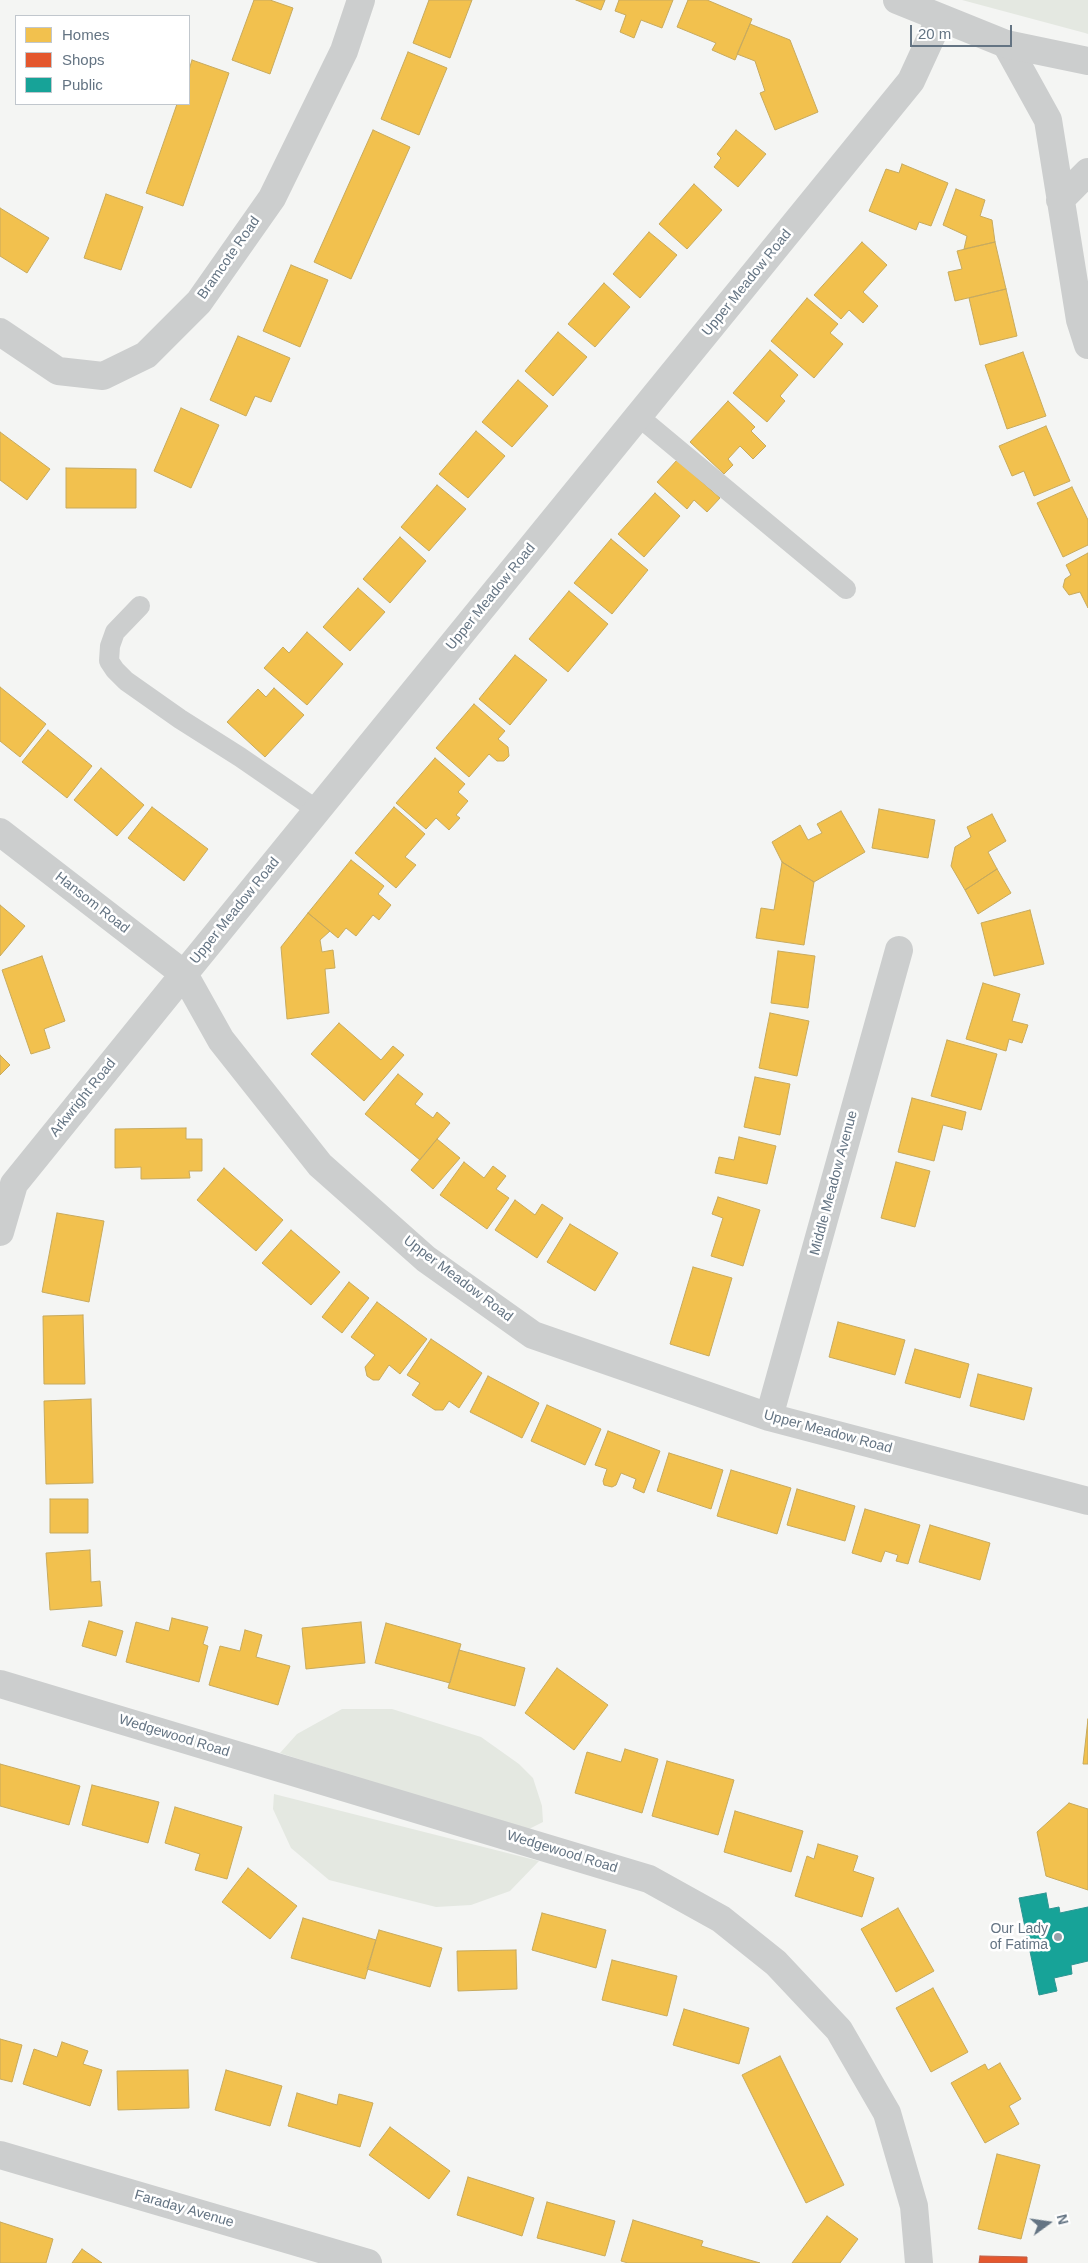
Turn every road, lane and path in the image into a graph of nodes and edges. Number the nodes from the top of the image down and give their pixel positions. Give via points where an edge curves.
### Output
1 (361, 0) edge
2 (897, 0) edge
3 (940, 18) junction
4 (1006, 44) junction
5 (1088, 60) edge
6 (1088, 172) edge
7 (1060, 200) junction
8 (0, 332) edge
9 (1088, 345) edge
10 (638, 416) junction
11 (846, 589) dead end
12 (140, 606) dead end
13 (317, 810) junction
14 (0, 832) edge
15 (898, 950) dead end
16 (184, 974) junction
17 (0, 1232) edge
18 (769, 1417) junction
19 (1088, 1501) edge
20 (0, 1684) edge
21 (0, 2154) edge
22 (368, 2263) edge
23 (919, 2263) edge

1 - 8 street, Bramcote Road via 344,51 272,198 199,302 146,355 103,376 58,371
2 - 3 street
3 - 4 street
3 - 10 street, Upper Meadow Road via 911,81
4 - 5 street
4 - 7 street via 1048,120
6 - 7 street
7 - 9 street via 1080,320
10 - 11 lane
10 - 13 street, Upper Meadow Road
12 - 13 lane via 115,632 109,661 116,670 126,681 180,719
13 - 16 street, Upper Meadow Road
14 - 16 street, Hansom Road
15 - 18 street, Middle Meadow Avenue
16 - 17 street, Arkwright Road via 14,1184
16 - 18 street, Upper Meadow Road via 221,1040 320,1166 426,1258 534,1335
18 - 19 street, Upper Meadow Road
20 - 23 street, Wedgewood Road via 649,1879 721,1919 776,1963 839,2030 887,2113 914,2206
21 - 22 street, Faraday Avenue

